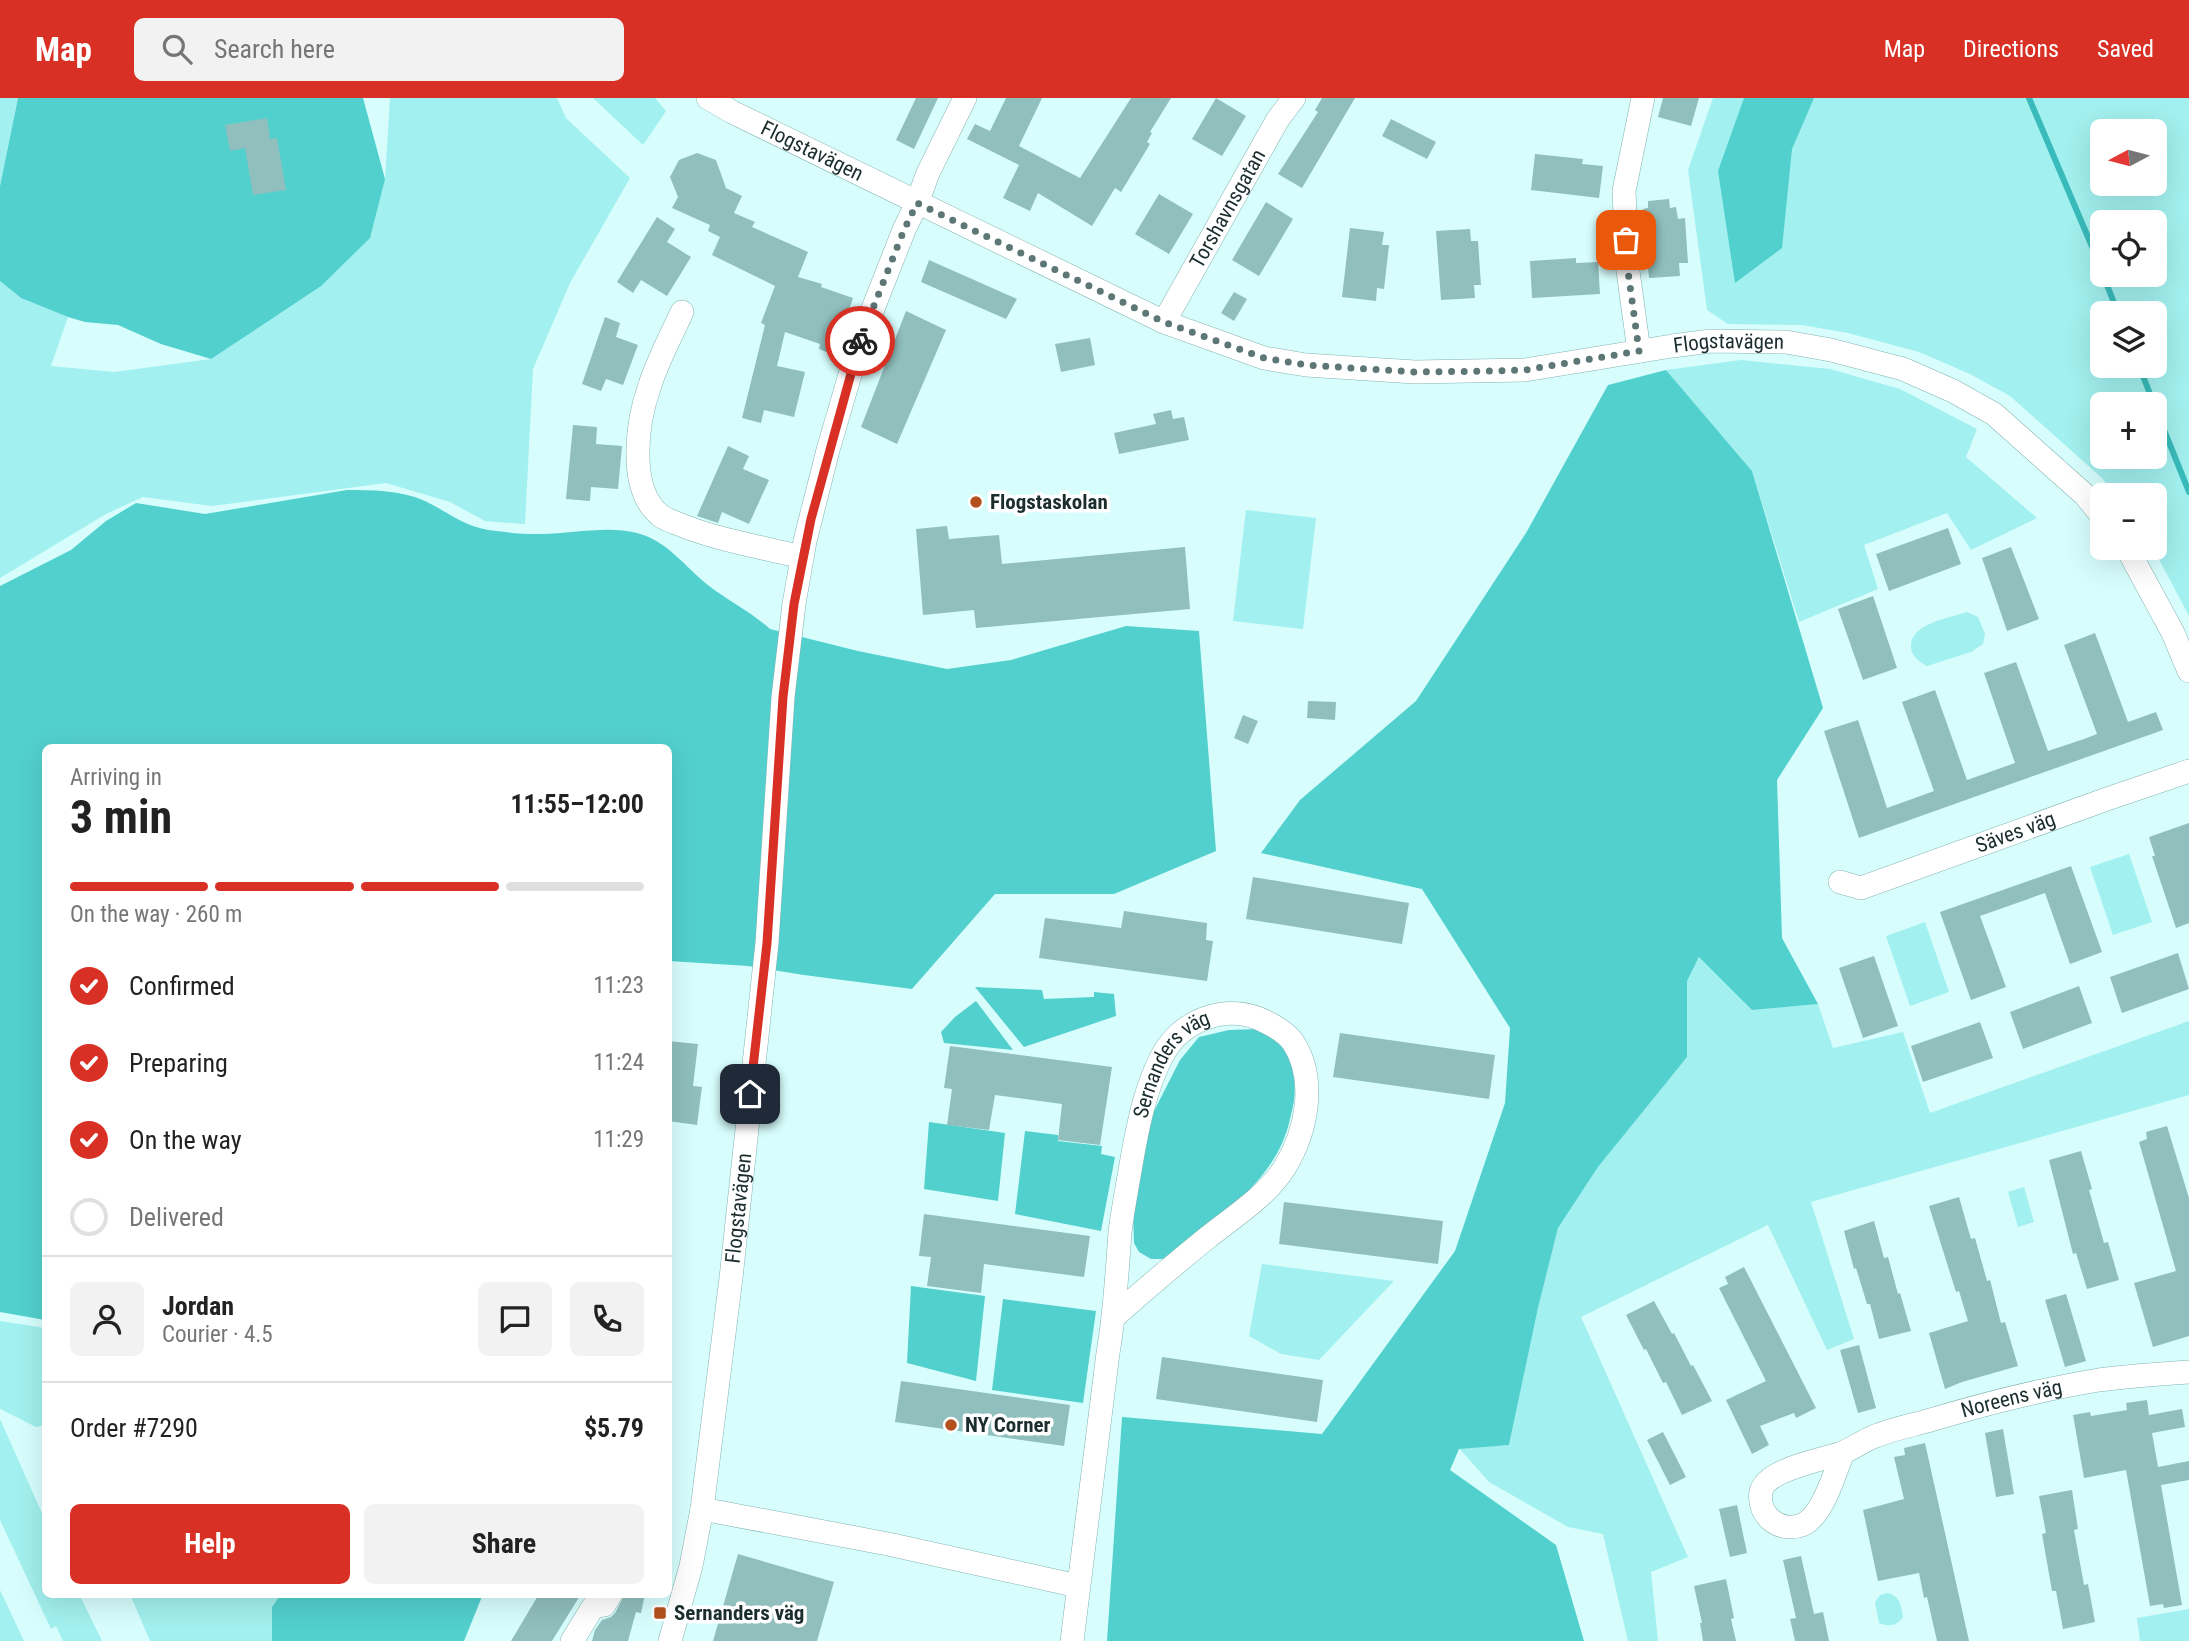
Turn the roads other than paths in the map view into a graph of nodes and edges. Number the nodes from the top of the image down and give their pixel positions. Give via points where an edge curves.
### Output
1 (708, 98) edge
2 (965, 98) edge
3 (1294, 98) edge
4 (1643, 98) edge
5 (917, 203) junction
6 (682, 312) dead end
7 (1164, 322) junction
8 (1639, 351) junction
9 (2090, 501) edge
10 (789, 554) dead end
11 (2133, 560) edge
12 (2189, 671) edge
13 (2189, 771) edge
14 (1840, 882) dead end
15 (1114, 1317) junction
16 (2189, 1372) edge
17 (1843, 1453) dead end
18 (702, 1509) junction
19 (1079, 1586) junction
20 (608, 1598) edge
21 (572, 1641) edge
22 (670, 1641) edge
23 (1072, 1641) edge

1 - 5 street, Flogstavägen
2 - 5 street
3 - 7 street, Torshavnsgatan
4 - 8 street via 1624,191 1627,264
5 - 7 street, Flogstavägen
5 - 18 street, Flogstavägen via 859,345 805,541 794,604 783,697 767,943
6 - 10 street via 649,387 643,414 638,465 643,495 661,516 697,532
7 - 8 street, Flogstavägen via 1264,358 1415,372 1525,370
8 - 9 street, Flogstavägen via 1711,341 1786,342 1903,369 1994,414
11 - 12 street
13 - 14 street, Säves väg via 1861,888
15 - 15 street, Sernanders väg via 1250,1205 1284,1169 1301,1135 1307,1091 1303,1066 1292,1040 1258,1017 1235,1012 1209,1016 1184,1028 1161,1057 1140,1115 1121,1230
15 - 19 street, Sernanders väg
16 - 17 street, Noreens väg via 2100,1380 1982,1405 1873,1437
18 - 19 street
18 - 22 street, Flogstavägen
19 - 23 street, Sernanders väg
20 - 21 street via 604,1605 593,1607

